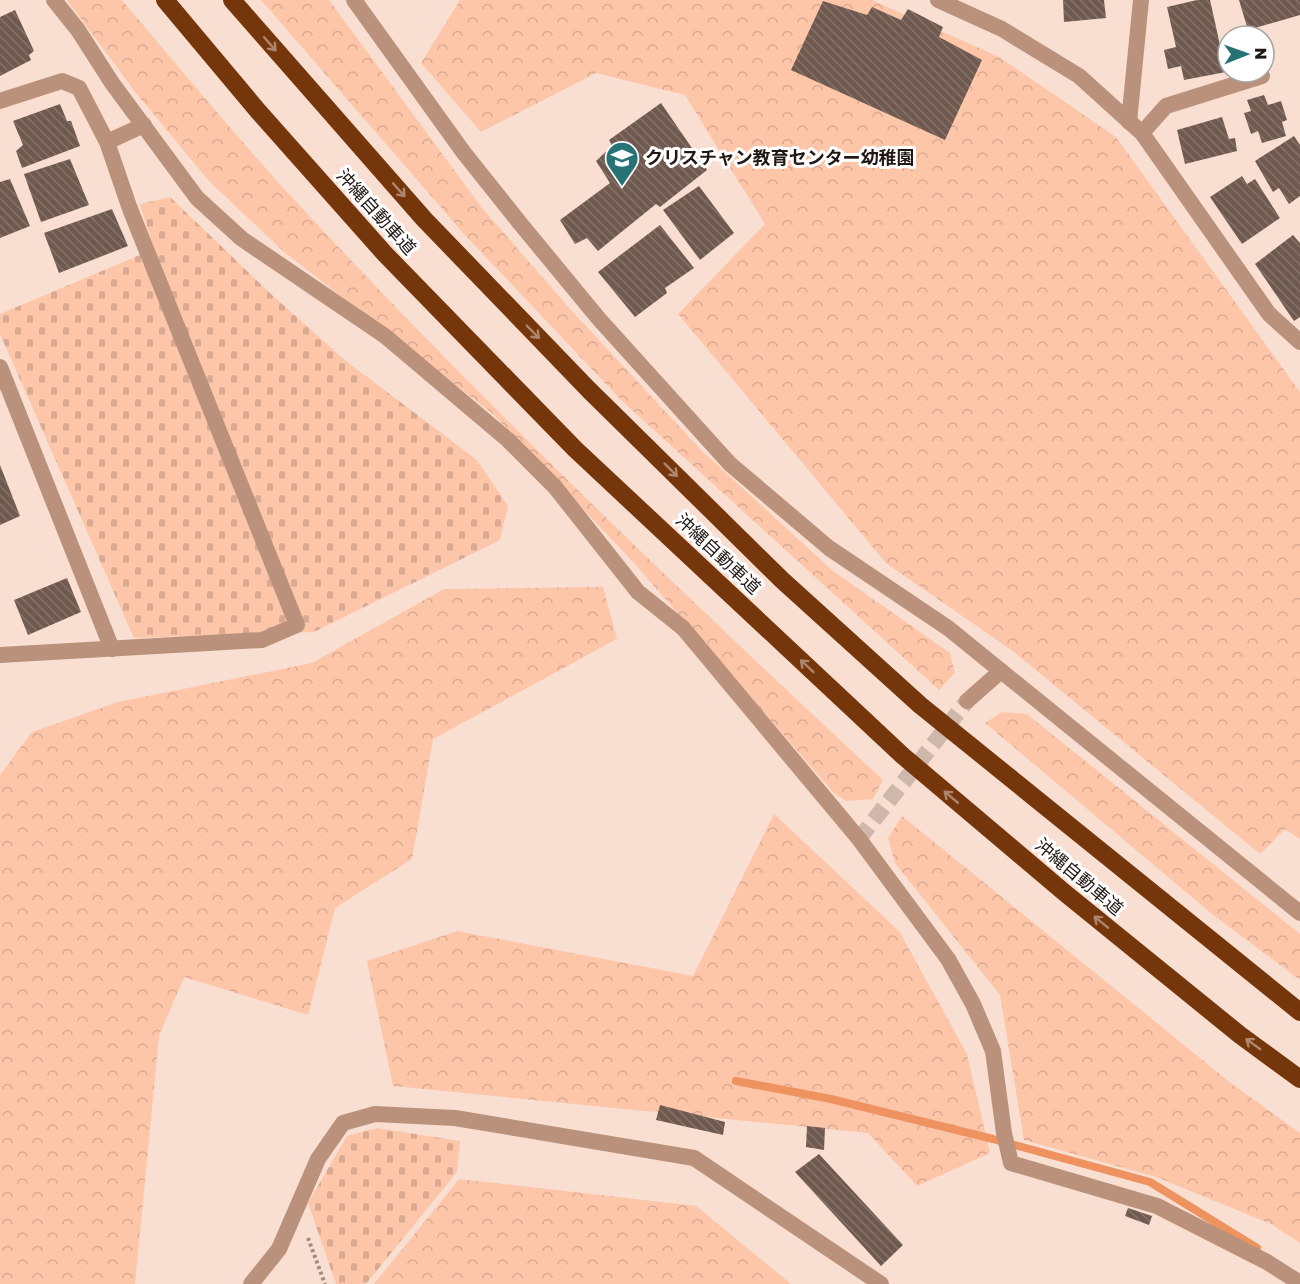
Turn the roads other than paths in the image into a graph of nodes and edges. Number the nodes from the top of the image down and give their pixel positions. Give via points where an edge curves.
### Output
1 (54, 0) edge
2 (165, 0) edge
3 (232, 0) edge
4 (354, 0) edge
5 (938, 0) edge
6 (1141, 0) edge
7 (1236, 84) edge
8 (0, 100) edge
9 (144, 125) junction
10 (1135, 127) junction
11 (107, 142) junction
12 (1300, 342) edge
13 (0, 367) edge
14 (112, 649) junction
15 (0, 655) edge
16 (1001, 671) junction
17 (967, 701) tunnel mouth
18 (1300, 913) edge
19 (1300, 1012) edge
20 (1300, 1079) edge
21 (1300, 1283) edge
22 (251, 1284) edge
23 (880, 1284) edge

1 - 9 street
20 -> 2 highway, 沖縄自動車道 via 1074,901 903,756 575,449 385,254
3 -> 19 highway, 沖縄自動車道 via 424,219 589,390 782,580 921,705
4 - 16 street via 519,222 599,319 730,464 829,548 948,628
5 - 10 street via 1002,29 1079,76
6 - 10 street
7 - 10 street via 1166,106
8 - 11 street via 62,81 79,88
9 - 11 street
9 - 21 street via 197,198 242,239 385,336 508,440 555,487 638,592 683,628 859,839 948,959 993,1051 1011,1163 1157,1206
10 - 12 street via 1269,314
11 - 14 street via 130,209 297,625 262,640
13 - 14 street
14 - 15 street
16 - 17 street
16 - 18 street
22 - 23 street via 279,1249 318,1159 343,1123 375,1114 455,1118 694,1158

